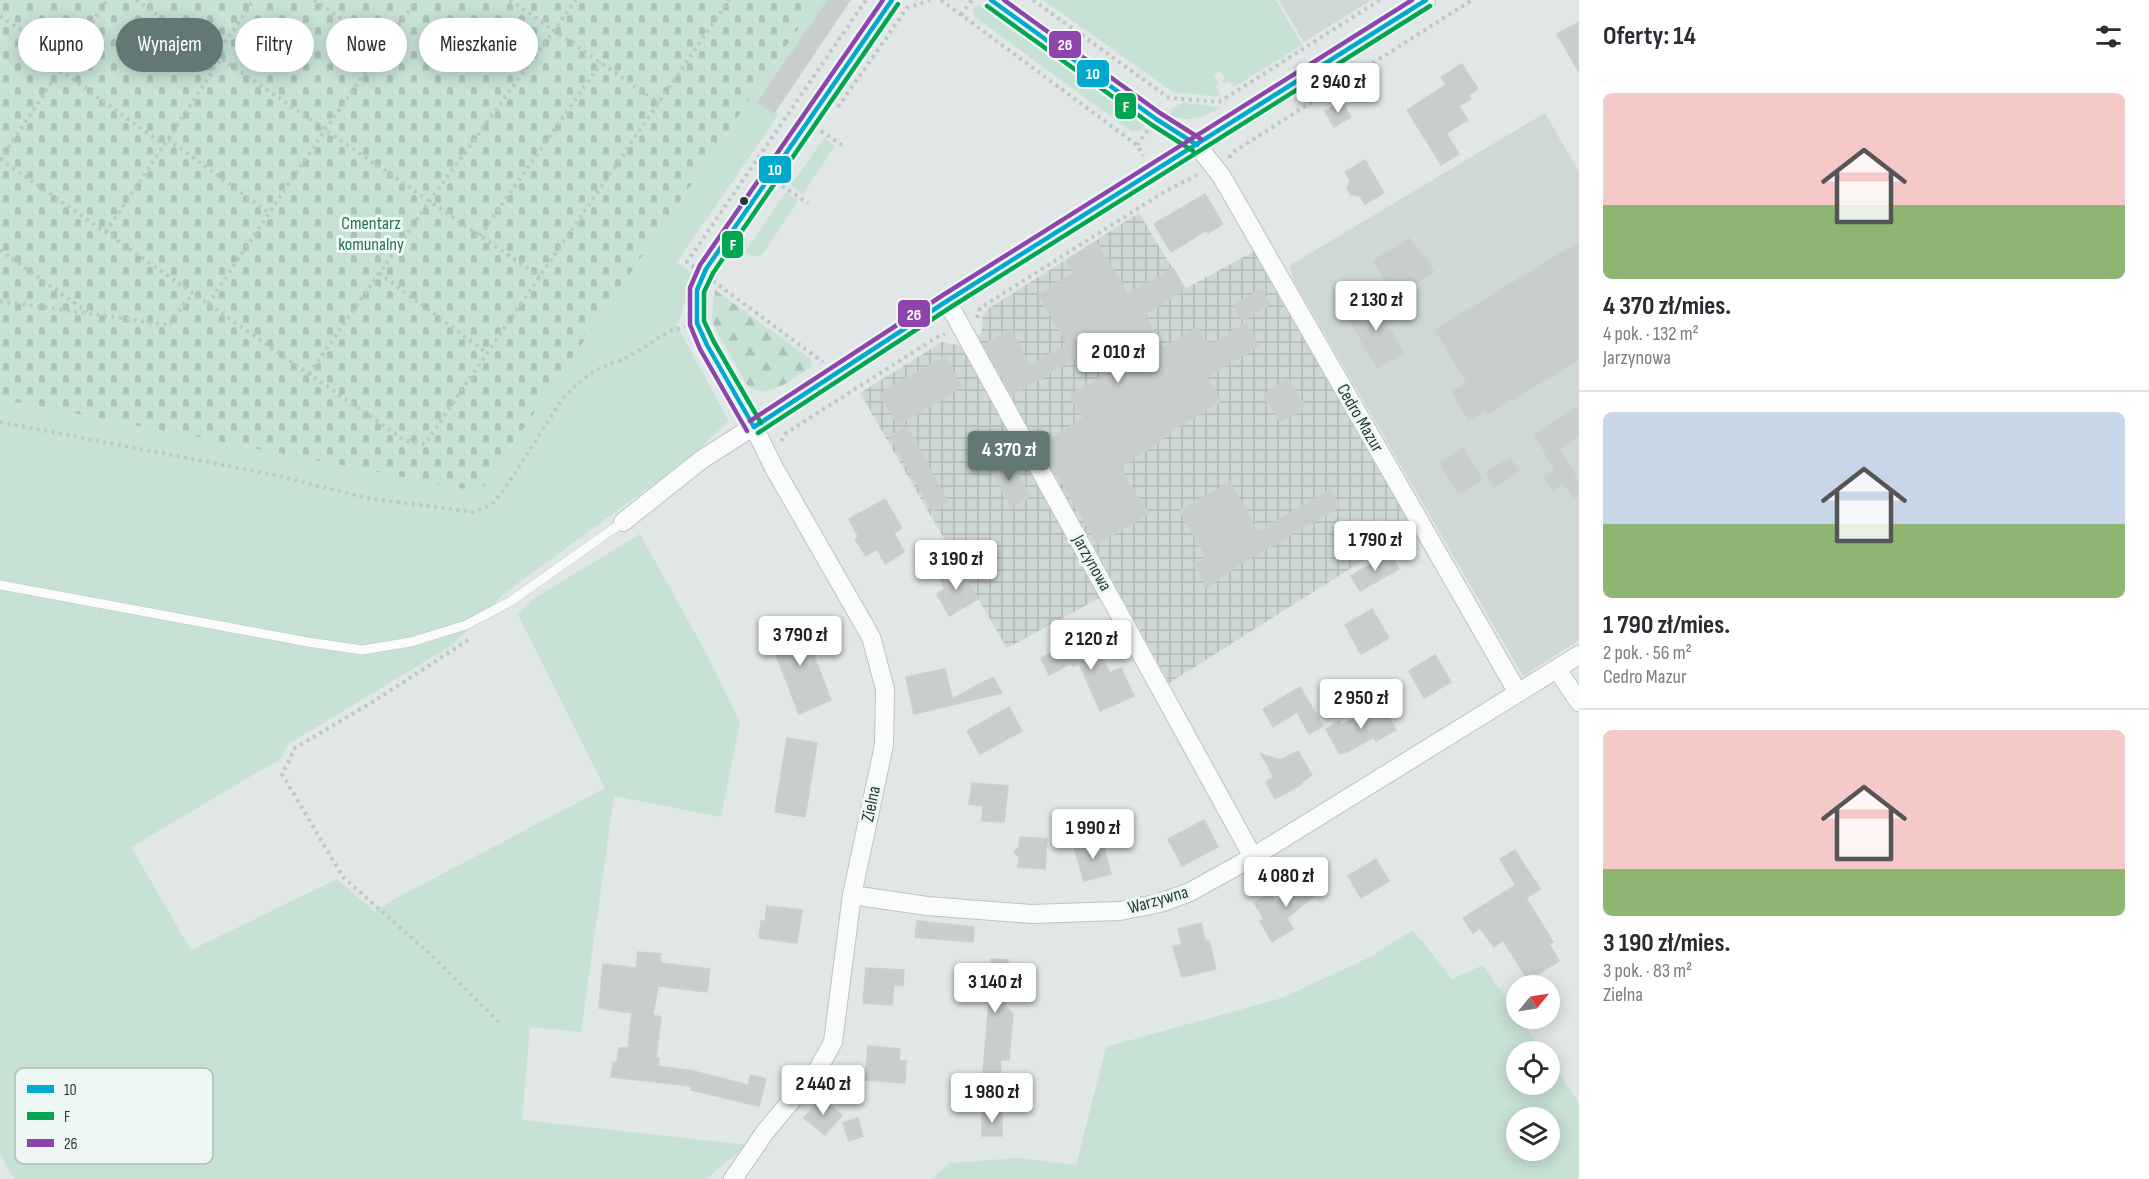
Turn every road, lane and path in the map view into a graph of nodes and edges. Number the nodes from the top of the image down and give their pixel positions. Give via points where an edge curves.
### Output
1 (107, 0) edge
2 (136, 0) edge
3 (254, 0) edge
4 (314, 0) edge
5 (416, 0) edge
6 (510, 0) edge
7 (576, 0) edge
8 (729, 0) edge
9 (866, 0) edge
10 (892, 0) edge
11 (930, 0) edge
12 (940, 0) edge
13 (972, 0) edge
14 (991, 0) edge
15 (1033, 0) edge
16 (1380, 0) edge
17 (1426, 0) edge
18 (1472, 0) edge
19 (874, 6) dead end
20 (961, 15) junction
21 (0, 16) edge
22 (95, 18) edge
23 (162, 18) edge
24 (340, 18) edge
25 (403, 18) edge
26 (18, 28) edge
27 (554, 31) junction
28 (223, 45) edge
29 (223, 60) edge
30 (601, 63) junction
31 (59, 72) edge
32 (63, 72) edge
33 (212, 72) edge
34 (366, 72) edge
35 (1169, 98) junction
36 (659, 103) junction
37 (1165, 104) dead end
38 (835, 111) dead end
39 (828, 121) dead end
40 (1149, 128) dead end
41 (325, 130) junction
42 (821, 131) junction
43 (168, 139) junction
44 (814, 140) dead end
45 (164, 145) junction
46 (1137, 145) junction
47 (1197, 146) junction
48 (846, 148) dead end
49 (0, 159) edge
50 (1144, 159) dead end
51 (789, 177) dead end
52 (1222, 177) junction
53 (782, 186) junction
54 (776, 195) dead end
55 (429, 202) junction
56 (808, 203) dead end
57 (269, 213) junction
58 (106, 232) junction
59 (480, 236) junction
60 (0, 250) edge
61 (694, 267) dead end
62 (379, 273) junction
63 (721, 273) dead end
64 (540, 277) junction
65 (713, 281) junction
66 (711, 289) dead end
67 (193, 293) junction
68 (0, 301) edge
69 (948, 301) junction
70 (208, 304) junction
71 (90, 314) junction
72 (697, 323) junction
73 (967, 334) junction
74 (487, 353) junction
75 (816, 368) dead end
76 (309, 374) junction
77 (0, 422) edge
78 (754, 427) junction
79 (770, 460) junction
80 (622, 522) joint
81 (0, 585) edge
82 (471, 638) dead end
83 (1579, 655) edge
84 (1557, 669) junction
85 (1518, 693) junction
86 (1579, 702) edge
87 (1253, 857) junction
88 (852, 895) junction
89 (501, 1024) dead end
90 (733, 1179) edge

1 - 22 path
2 - 23 path
3 - 28 path
4 - 24 path
5 - 25 path
6 - 27 path
7 - 27 path
8 - 36 path
9 - 19 path
9 - 61 path via 687,262
10 - 72 lane via 706,269 697,290
11 - 38 path via 907,8
12 - 20 path
13 - 20 path
14 - 47 lane
15 - 35 path
16 - 35 path via 1219,102
17 - 47 street
18 - 52 path via 1235,151 1230,156 1231,170
20 - 46 path
21 - 26 path
27 - 30 path
27 - 55 path
29 - 41 path
30 - 36 path
30 - 59 path
31 - 49 path
32 - 45 path
33 - 43 path
34 - 41 path
35 - 37 path
36 - 64 path
39 - 42 path
40 - 46 path
41 - 55 path
41 - 57 path
42 - 44 path
42 - 48 path
43 - 45 path
43 - 57 path
45 - 58 path
46 - 50 path
47 - 52 street, Cedro Mazur
47 - 69 street
49 - 58 path
51 - 53 path
52 - 73 path via 1214,183 1204,175 1196,175 1163,191 980,308 978,327
52 - 85 street, Cedro Mazur
53 - 54 path
53 - 56 path
55 - 59 path
55 - 62 path
57 - 70 path
58 - 67 path
59 - 64 path
60 - 71 path
62 - 74 path
62 - 76 path
63 - 65 path
64 - 74 path
65 - 66 path
65 - 75 path via 824,362
67 - 70 path
67 - 71 path via 169,325
68 - 71 path
69 - 73 street, Jarzynowa
69 - 78 street
70 - 76 path
72 - 77 path via 668,332 576,385 561,401 504,490 491,505 474,512 367,498 275,475
72 - 78 lane
73 - 79 path via 956,341 946,334 937,337 795,427 780,443 781,454
73 - 87 street, Jarzynowa
74 - 76 path via 425,444 405,440
78 - 79 street, Zielna
78 - 80 street via 701,460
79 - 88 street, Zielna via 871,637 885,689 884,745
80 - 81 lane via 511,601 466,625 411,642 362,650
82 - 89 path via 295,748 282,774 344,877
83 - 84 street, Warzywna
84 - 85 street, Warzywna
84 - 86 street
85 - 87 street, Warzywna
87 - 88 street, Warzywna via 1190,892 1120,911 1030,914
88 - 90 street, Zielna via 833,1042 818,1069 765,1132

